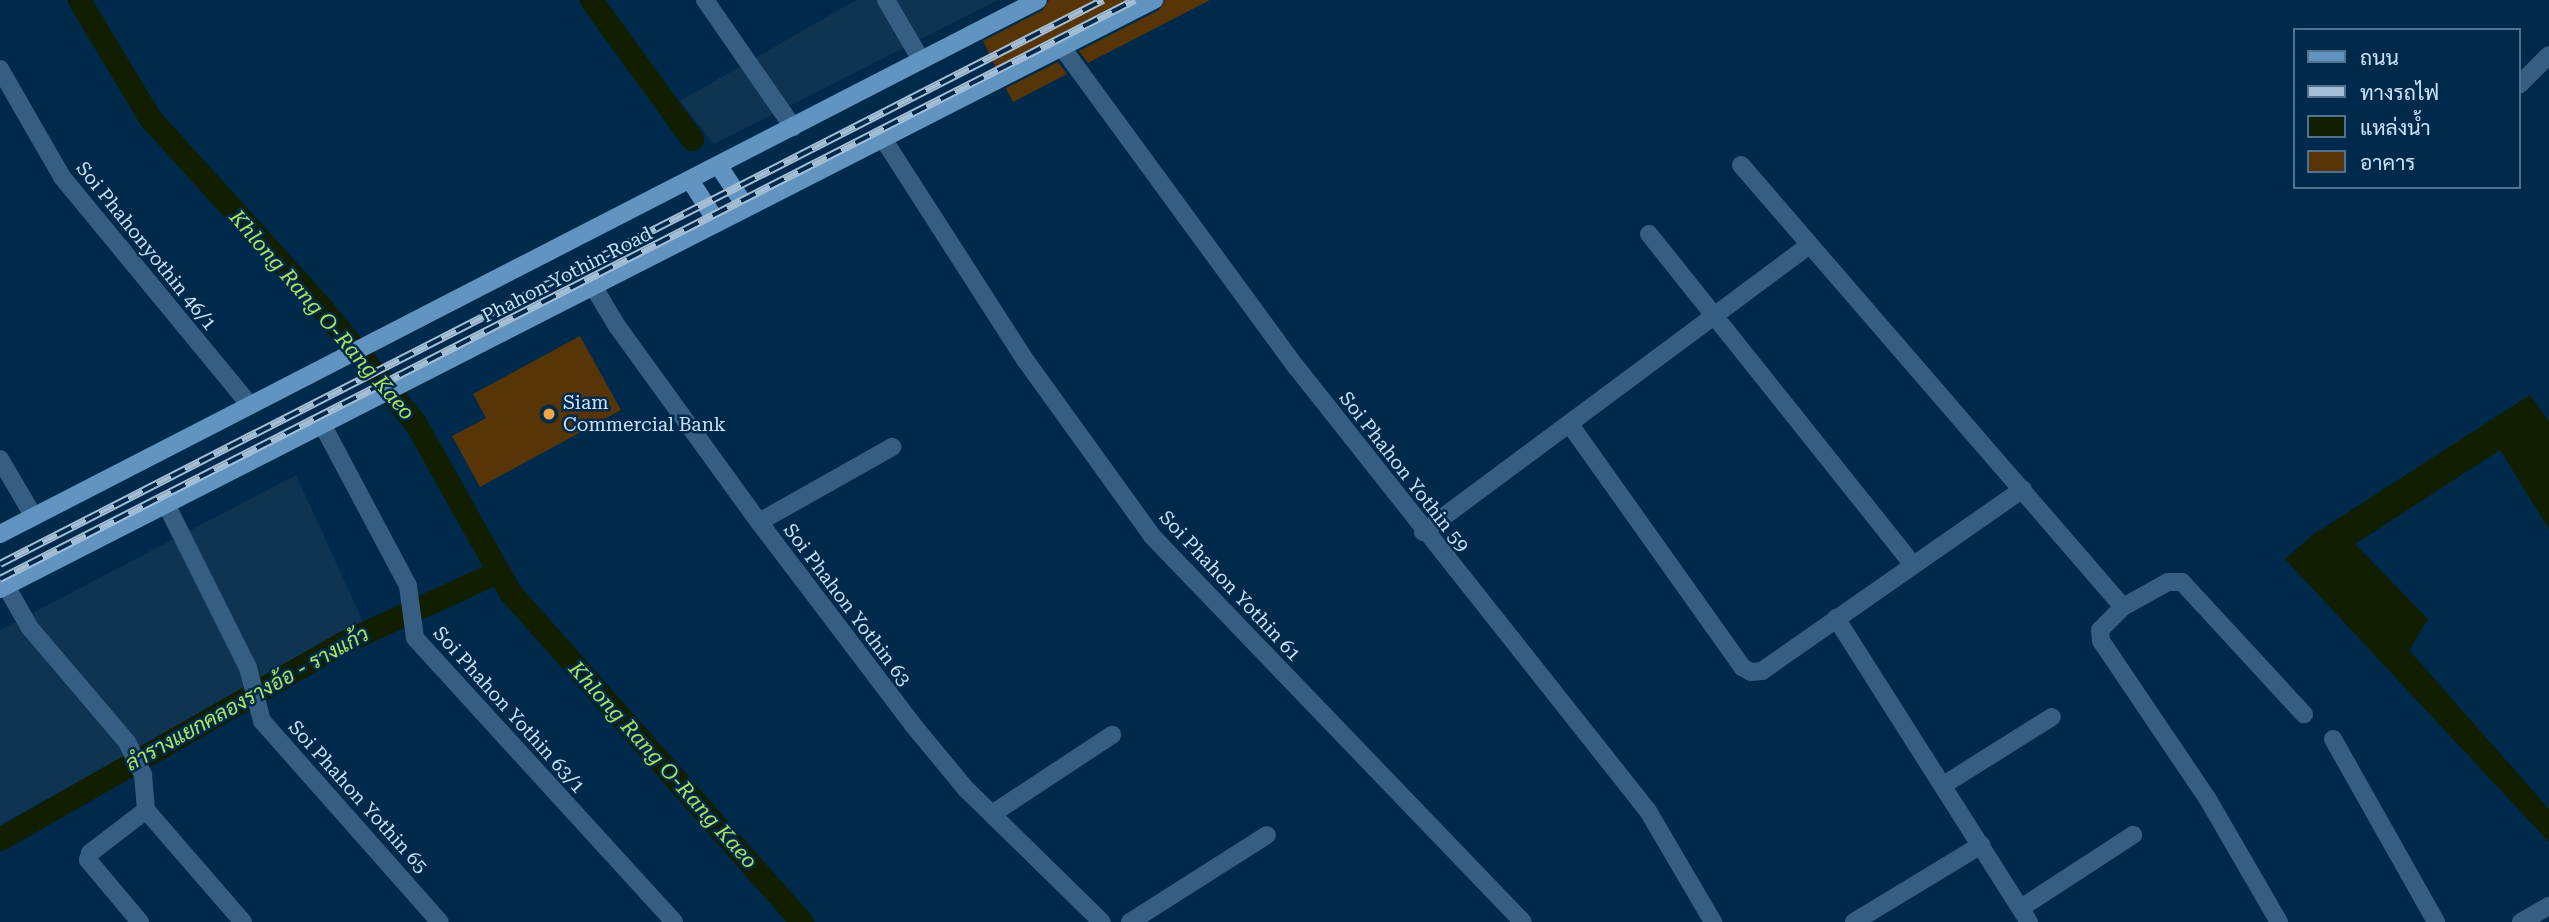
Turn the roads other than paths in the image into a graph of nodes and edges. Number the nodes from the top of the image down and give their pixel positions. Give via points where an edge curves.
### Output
1 (705, 0) edge
2 (887, 0) edge
3 (1038, 0) edge
4 (1154, 0) edge
5 (1061, 46) junction
6 (2549, 55) edge
7 (921, 60) junction
8 (0, 69) edge
9 (2521, 83) edge
10 (793, 127) junction
11 (882, 137) junction
12 (718, 165) junction
13 (1741, 165) dead end
14 (690, 180) junction
15 (746, 207) junction
16 (717, 222) junction
17 (1649, 234) dead end
18 (1808, 246) junction
19 (593, 286) junction
20 (1714, 316) junction
21 (250, 405) junction
22 (322, 425) junction
23 (1571, 426) junction
24 (892, 447) dead end
25 (0, 459) edge
26 (2023, 489) junction
27 (166, 504) junction
28 (34, 517) junction
29 (759, 522) junction
30 (1423, 532) junction
31 (0, 534) edge
32 (1912, 564) junction
33 (3, 587) edge
34 (2123, 607) junction
35 (1836, 618) junction
36 (2304, 714) dead end
37 (2052, 717) dead end
38 (1112, 736) dead end
39 (2333, 739) dead end
40 (1945, 784) junction
41 (146, 810) junction
42 (992, 814) junction
43 (1267, 835) dead end
44 (2133, 835) dead end
45 (1981, 845) junction
46 (2549, 906) edge
47 (2025, 915) edge
48 (140, 922) edge
49 (243, 922) edge
50 (440, 922) edge
51 (674, 922) edge
52 (1102, 922) edge
53 (1130, 922) edge
54 (1523, 922) edge
55 (1713, 922) edge
56 (1854, 922) edge
57 (2280, 922) edge
58 (2436, 922) edge
59 (2521, 922) edge

1 - 10 street
2 - 7 street
3 - 7 main road, Phahon Yothin Road
4 - 5 main road, Phahon Yothin Road
5 - 11 main road, Phahon Yothin Road
5 - 30 street, Soi Phahon Yothin 59
6 - 9 street
7 - 10 main road, Phahon Yothin Road
8 - 21 street, Soi Phahonyothin 46/1 via 62,177
10 - 12 main road, Phahon Yothin Road
11 - 15 main road, Phahon Yothin Road
11 - 54 street, Soi Phahon Yothin 61 via 1026,361 1152,536
12 - 14 main road, Phahon Yothin Road
12 - 15 main road
13 - 18 street
14 - 16 main road
14 - 21 main road, Phahon Yothin Road
15 - 16 main road, Phahon Yothin Road
16 - 19 main road, Phahon Yothin Road
17 - 20 street
18 - 20 street
18 - 26 street
19 - 22 main road, Phahon Yothin Road
19 - 29 street, Soi Phahon Yothin 63
20 - 23 street
20 - 32 street
21 - 28 main road, Phahon Yothin Road
22 - 27 main road, Phahon Yothin Road
22 - 51 street, Soi Phahon Yothin 63/1 via 408,586 415,638
23 - 30 street
23 - 35 street via 1742,667 1762,671
24 - 29 street
25 - 28 street
26 - 32 street
26 - 34 street
27 - 33 main road, Phahon Yothin Road
27 - 50 street, Soi Phahon Yothin 65 via 248,668 262,721
28 - 31 main road, Phahon Yothin Road
29 - 42 street, Soi Phahon Yothin 63 via 912,725
30 - 55 street, Soi Phahon Yothin 59 via 1648,811
32 - 35 street
33 - 41 street via 30,628 127,742 143,775
34 - 36 street via 2168,582 2182,582
34 - 57 street via 2102,625 2101,641 2207,797
35 - 40 street
37 - 40 street
38 - 42 street
39 - 58 street
40 - 45 street
41 - 48 street via 90,853 88,860
41 - 49 street
42 - 52 street, Soi Phahon Yothin 63
43 - 53 street
44 - 47 street
45 - 47 street
45 - 56 street
46 - 59 street

